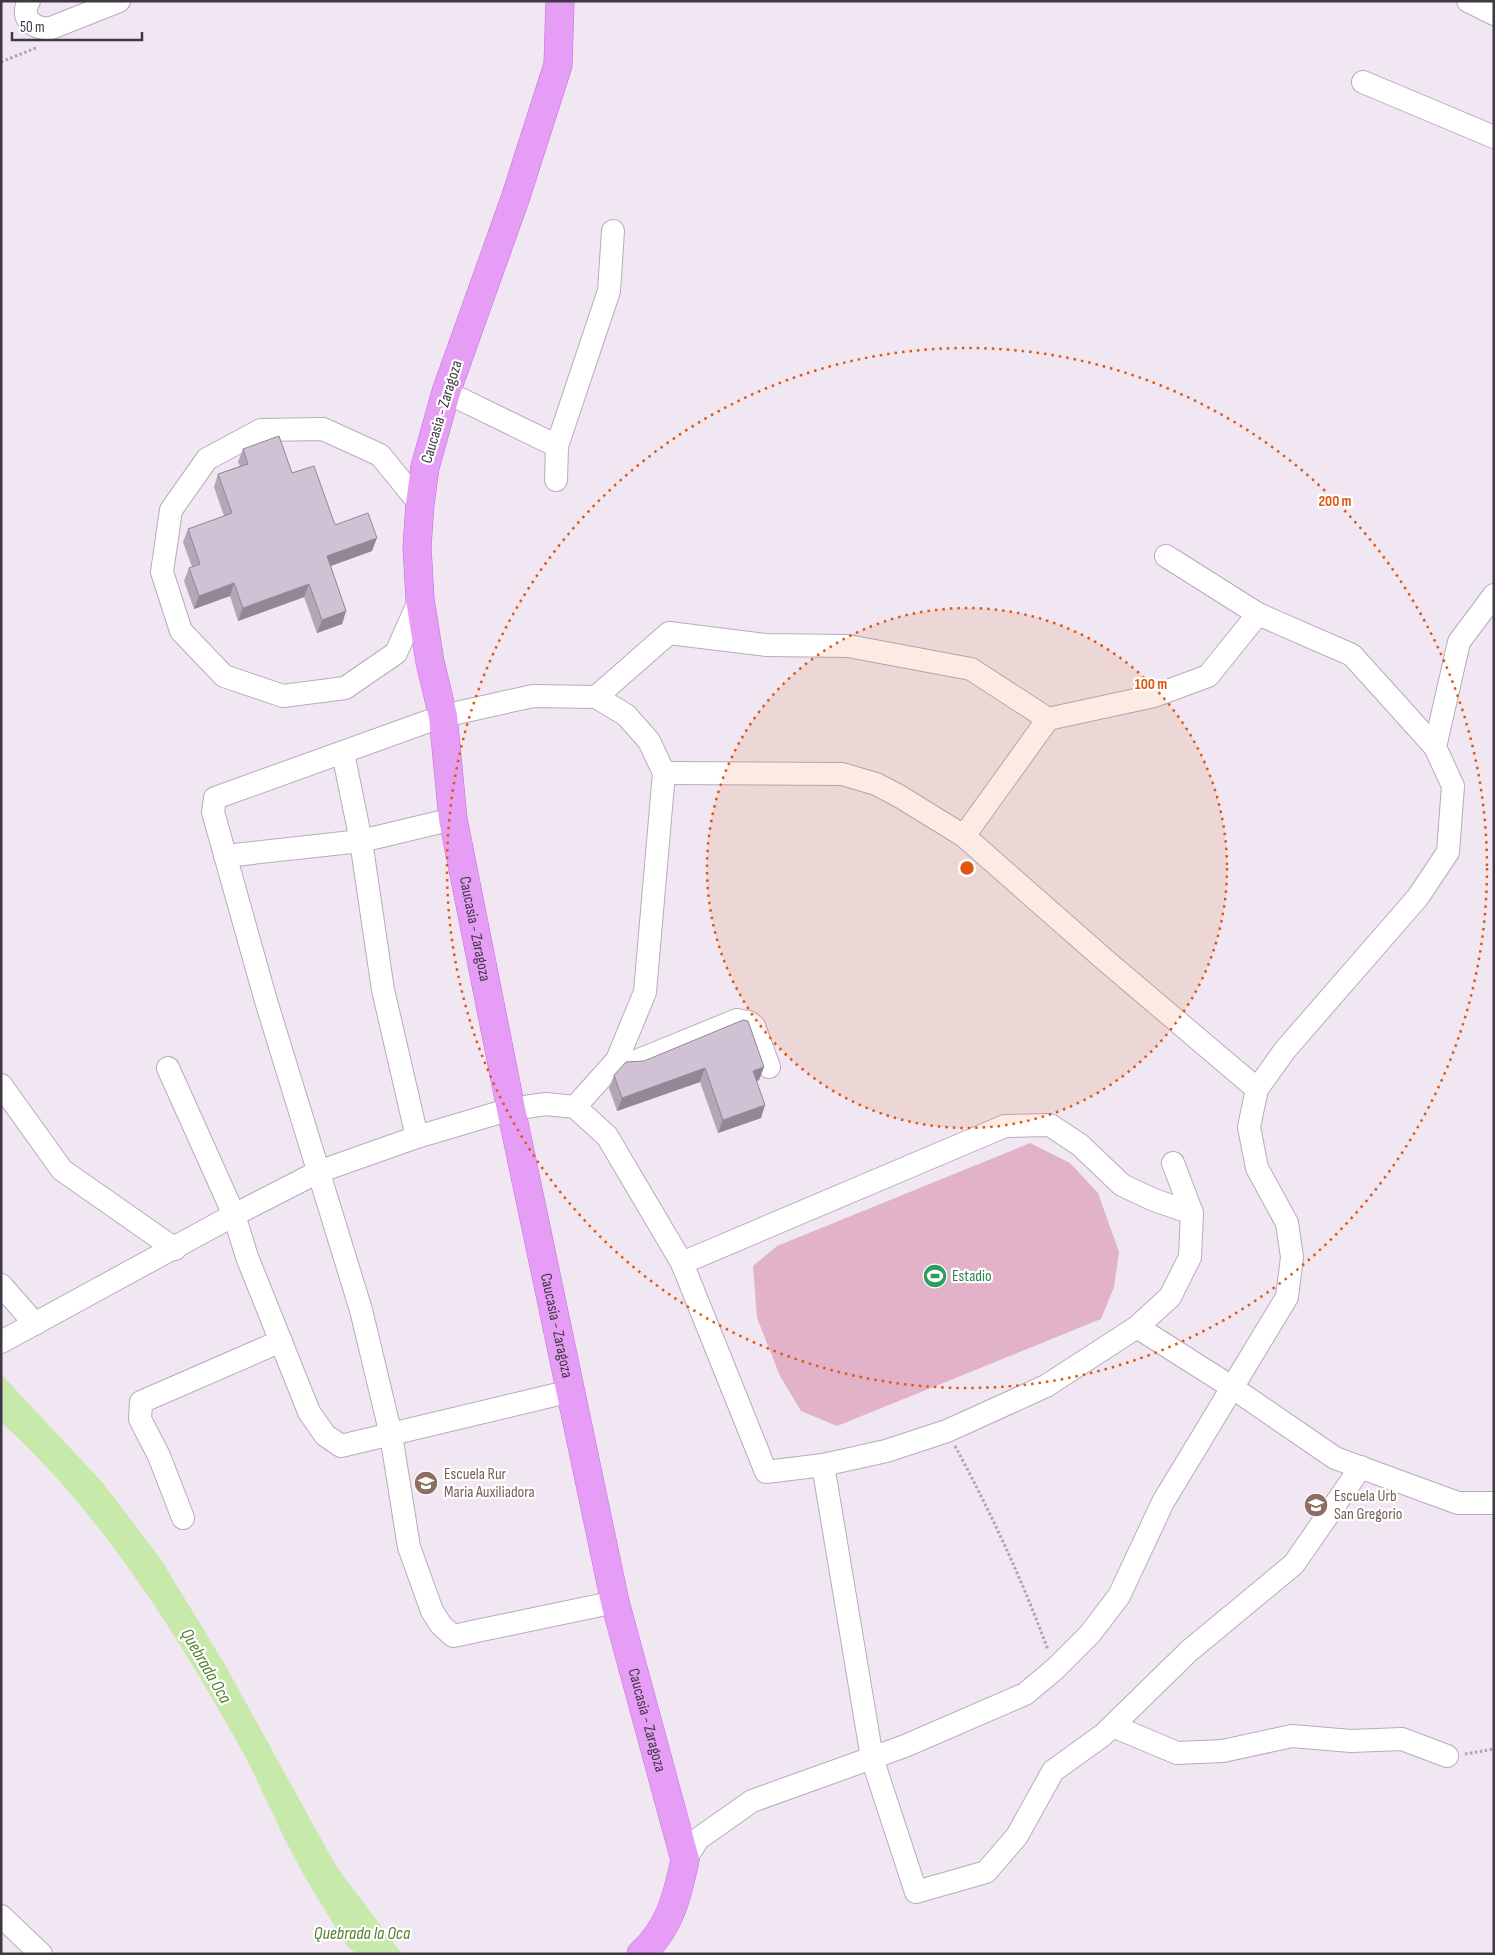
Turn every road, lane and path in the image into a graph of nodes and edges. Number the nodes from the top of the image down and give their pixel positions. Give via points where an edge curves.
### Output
1 (30, 1) edge
2 (119, 1) edge
3 (560, 1) edge
4 (1468, 1) edge
5 (1494, 14) edge
6 (51, 28) junction
7 (1, 62) edge
8 (1363, 82) dead end
9 (1494, 137) edge
10 (613, 230) dead end
11 (446, 392) junction
12 (557, 446) junction
13 (556, 480) dead end
14 (420, 504) junction
15 (1166, 556) dead end
16 (1494, 595) edge
17 (420, 599) junction
18 (1258, 614) junction
19 (596, 697) junction
20 (444, 716) junction
21 (1048, 719) junction
22 (1435, 747) junction
23 (343, 753) junction
24 (664, 773) junction
25 (454, 819) junction
26 (964, 836) junction
27 (361, 841) junction
28 (225, 856) junction
29 (617, 1060) junction
30 (769, 1067) dead end
31 (168, 1068) dead end
32 (2, 1087) edge
33 (1257, 1089) junction
34 (575, 1108) junction
35 (511, 1109) junction
36 (417, 1137) junction
37 (1173, 1164) dead end
38 (318, 1172) junction
39 (1192, 1213) junction
40 (234, 1215) junction
41 (175, 1249) junction
42 (682, 1263) junction
43 (1, 1285) edge
44 (35, 1324) junction
45 (1137, 1327) junction
46 (280, 1341) junction
47 (1, 1342) edge
48 (1233, 1388) junction
49 (571, 1391) junction
50 (947, 1431) junction
51 (391, 1434) junction
52 (823, 1465) junction
53 (1361, 1467) junction
54 (1494, 1503) edge
55 (183, 1518) dead end
56 (615, 1602) junction
57 (1056, 1669) junction
58 (1113, 1726) junction
59 (1494, 1749) edge
60 (1447, 1756) joint
61 (872, 1758) junction
62 (685, 1860) junction
63 (1, 1916) edge
64 (41, 1954) edge
65 (641, 1954) edge

1 - 6 street via 26,11 32,26 41,30
2 - 6 street
3 - 11 main road, Caucasia - Zaragoza via 558,65
4 - 5 street
6 - 7 path via 40,47
8 - 9 street
10 - 12 street via 608,291
11 - 12 street
11 - 14 main road, Caucasia - Zaragoza via 425,467
12 - 13 street
14 - 17 main road, Caucasia - Zaragoza via 417,547
14 - 17 street via 380,455 323,429 261,430 207,460 196,474 171,510 162,572 181,631 224,676 283,696 345,688 396,653
15 - 18 street
16 - 22 street via 1459,642
17 - 20 main road, Caucasia - Zaragoza via 430,662
18 - 21 street via 1208,676 1154,696
18 - 22 street via 1352,655
19 - 20 street via 532,696
19 - 21 street via 669,633 766,645 848,646 971,669
19 - 24 street via 626,715 649,741
20 - 23 street
20 - 25 main road, Caucasia - Zaragoza
21 - 26 street
22 - 33 street via 1453,786 1448,852 1418,898 1285,1050
23 - 27 street
23 - 28 street via 215,798 213,812
24 - 26 street via 842,774 876,784
24 - 29 street via 645,992
25 - 27 street
25 - 35 main road, Caucasia - Zaragoza
26 - 33 street
27 - 28 street
27 - 36 street via 383,990
28 - 38 street
29 - 30 street via 634,1062 737,1020 754,1026
29 - 34 street
31 - 40 street
32 - 41 street via 62,1170
33 - 48 street via 1249,1127 1257,1168 1287,1223 1292,1257 1287,1297
34 - 35 street via 546,1104
34 - 42 street via 607,1136
35 - 36 street
35 - 49 main road, Caucasia - Zaragoza
36 - 38 street
37 - 39 street
38 - 40 street
38 - 51 street via 361,1310
39 - 42 street via 1122,1185 1080,1144 1050,1125 1005,1126
39 - 45 street via 1190,1257 1170,1297
40 - 41 street
40 - 46 street
41 - 44 street
42 - 52 street via 766,1472
43 - 44 street
44 - 47 street
45 - 48 street
45 - 50 street via 1046,1386
46 - 51 street via 309,1412 325,1435 340,1446
46 - 55 street via 141,1402 140,1419 159,1456
48 - 53 street via 1335,1458
48 - 57 street via 1163,1502 1120,1596
49 - 51 street
49 - 56 main road, Caucasia - Zaragoza
50 - 52 street via 886,1451
50 - 57 path via 989,1508 1025,1587
51 - 56 street via 409,1547 432,1611 453,1636
52 - 61 street
53 - 54 street via 1458,1503
53 - 58 street via 1294,1564 1189,1651
56 - 62 main road, Caucasia - Zaragoza
57 - 61 street via 1025,1694
58 - 60 street via 1177,1753 1223,1751 1292,1736 1351,1741 1402,1739
58 - 61 street via 1053,1771 1018,1836 986,1872 916,1892
59 - 60 path
61 - 62 street via 752,1801 698,1839
62 - 65 main road via 676,1901 656,1940
63 - 64 street

